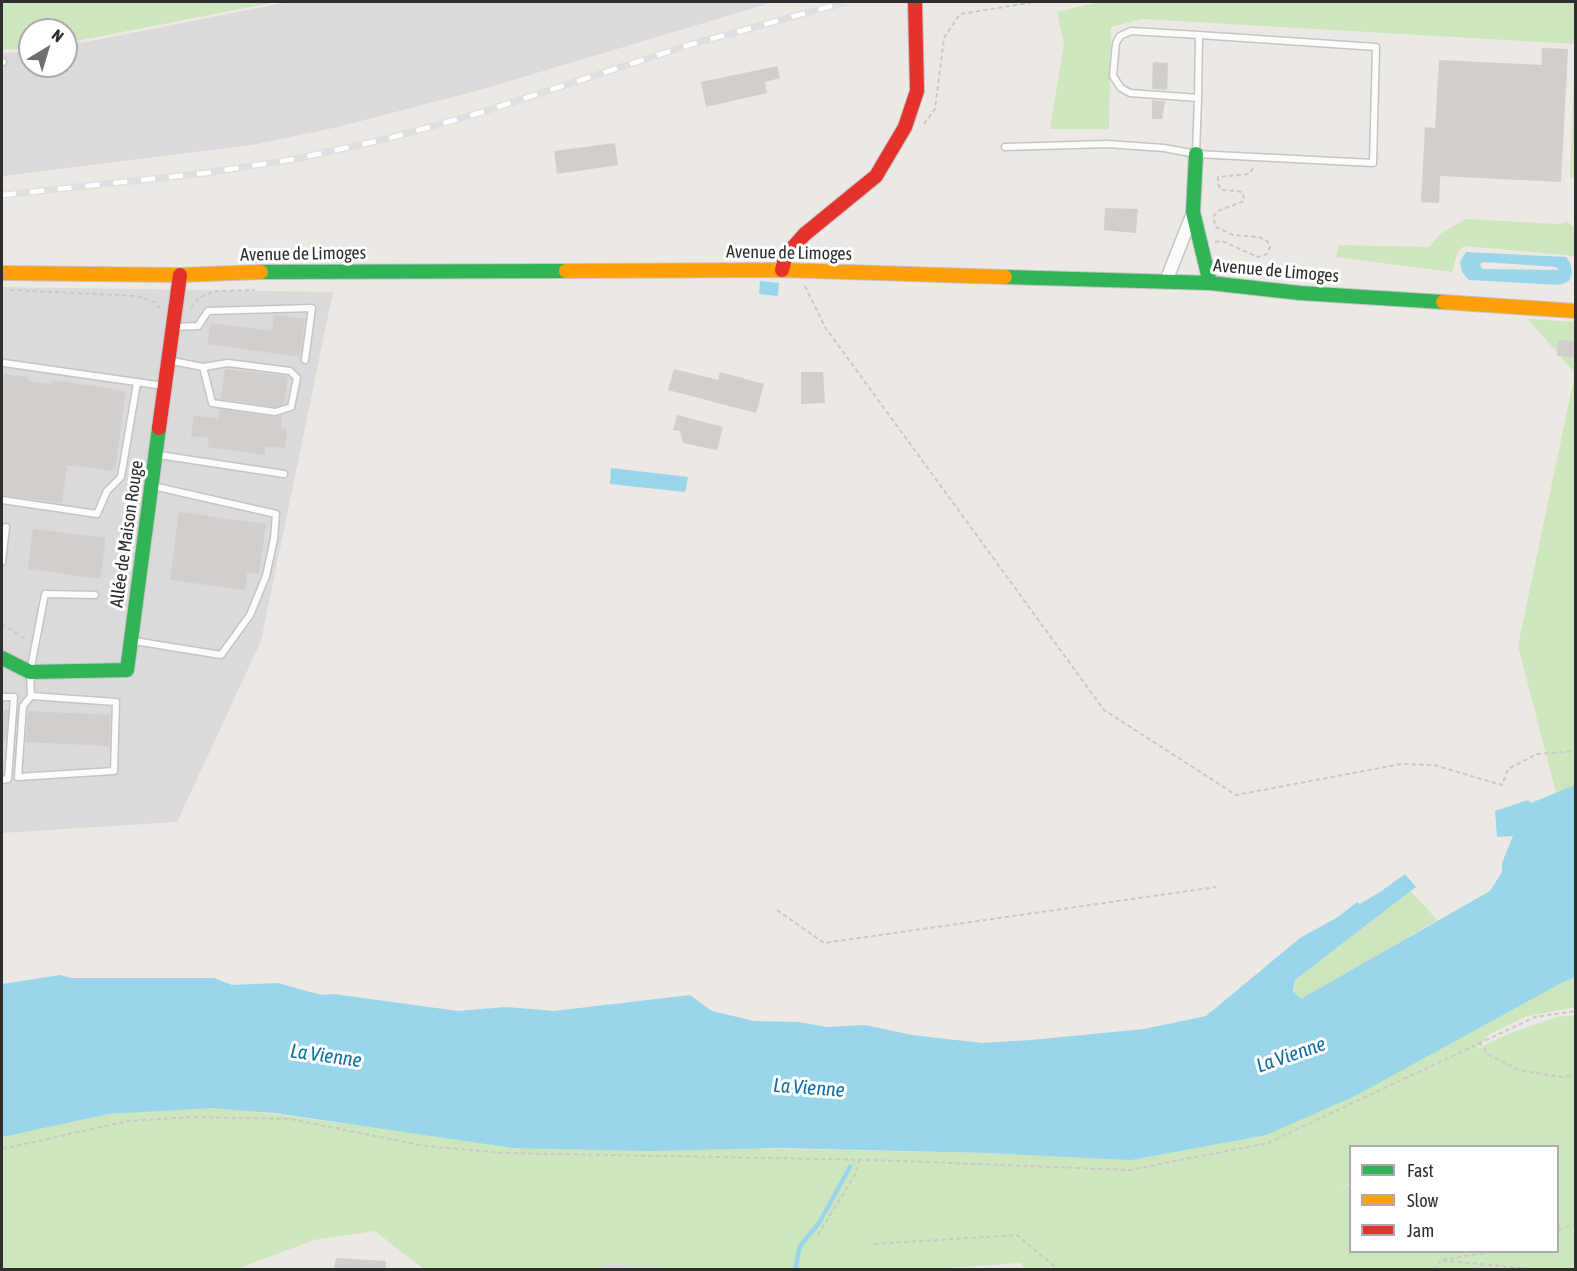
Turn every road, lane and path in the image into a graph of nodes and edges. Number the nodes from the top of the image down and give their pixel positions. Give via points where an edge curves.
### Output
1 (915, 2) edge
2 (1035, 2) edge
3 (1199, 35) junction
4 (1198, 98) junction
5 (905, 128) junction
6 (1005, 147) dead end
7 (1196, 154) junction
8 (1253, 165) dead end
9 (1193, 212) junction
10 (1207, 242) dead end
11 (782, 270) junction
12 (2, 273) edge
13 (180, 275) junction
14 (803, 281) dead end
15 (1166, 281) junction
16 (1210, 283) junction
17 (263, 289) dead end
18 (2, 290) edge
19 (175, 309) junction
20 (1575, 311) edge
21 (172, 327) junction
22 (168, 360) junction
23 (305, 360) dead end
24 (4, 363) dead end
25 (203, 368) junction
26 (137, 382) junction
27 (165, 386) junction
28 (155, 455) junction
29 (284, 474) dead end
30 (151, 486) junction
31 (2, 500) edge
32 (6, 527) dead end
33 (2, 562) edge
34 (95, 595) dead end
35 (2, 624) edge
36 (131, 641) junction
37 (34, 644) junction
38 (2, 658) edge
39 (30, 672) junction
40 (31, 696) junction
41 (2, 697) edge
42 (1575, 751) edge
43 (2, 780) edge
44 (1216, 887) dead end
45 (777, 910) dead end
46 (1575, 1011) edge
47 (1479, 1042) junction
48 (1575, 1075) edge
49 (2, 1149) edge
50 (859, 1160) junction
51 (1575, 1224) edge
52 (1559, 1229) edge
53 (818, 1235) dead end
54 (874, 1244) dead end
55 (1480, 1253) edge
56 (1441, 1260) junction
57 (1059, 1269) edge
58 (1433, 1269) edge
59 (1539, 1269) edge

1 - 5 main road via 917,91
2 - 5 path via 960,14 944,38 935,109 922,127
3 - 4 lane
3 - 4 lane via 1131,31 1120,36 1113,76 1130,93
3 - 7 lane via 1376,47 1372,163
4 - 7 lane
5 - 11 main road via 876,176 805,234 786,255
6 - 7 lane via 1107,144
7 - 9 main road
8 - 10 path via 1249,174 1218,177 1222,189 1243,193 1244,201 1218,211 1213,218 1216,227 1233,235 1267,241 1267,254 1258,257 1222,241
9 - 15 street
9 - 16 main road
11 - 13 main road, Avenue de Limoges
11 - 15 main road, Avenue de Limoges
12 - 13 main road, Avenue de Limoges
13 - 19 main road, Allée de Maison Rouge
14 - 42 path via 825,327 1104,710 1236,795 1401,764 1434,765 1502,785 1508,769 1537,754
15 - 16 main road, Avenue de Limoges
16 - 20 main road, Avenue de Limoges via 1300,293
17 - 19 path via 215,291 199,298 189,310
18 - 19 path via 137,296 161,309
19 - 21 main road, Allée de Maison Rouge
21 - 22 main road, Allée de Maison Rouge
21 - 23 lane via 198,326 207,311 312,308
22 - 25 lane
22 - 27 main road, Allée de Maison Rouge
24 - 26 lane
25 - 25 lane via 228,363 290,371 297,378 291,407 275,412 212,402
26 - 27 lane
26 - 31 lane via 120,477 107,491 98,514
27 - 28 main road, Allée de Maison Rouge
28 - 29 lane
28 - 30 main road, Allée de Maison Rouge
30 - 36 main road, Allée de Maison Rouge
30 - 36 lane via 276,514 274,539 266,576 249,615 221,655
32 - 33 lane
34 - 37 lane via 45,594
35 - 37 path
36 - 39 main road, Allée de Maison Rouge via 127,670
37 - 39 lane
38 - 39 main road, Allée de Maison Rouge
39 - 40 lane
40 - 40 lane via 116,702 114,771 18,777 23,706
41 - 43 lane via 14,697 8,779
44 - 45 path via 824,943
46 - 47 path via 1535,1017
47 - 48 path via 1489,1055 1519,1070 1561,1077
47 - 50 path via 1268,1143 1129,1170
49 - 50 path via 128,1120 191,1117 290,1119 425,1146 506,1153
50 - 53 path via 856,1173
51 - 52 path
54 - 57 path via 1017,1235
55 - 56 path
56 - 58 path
56 - 59 path

